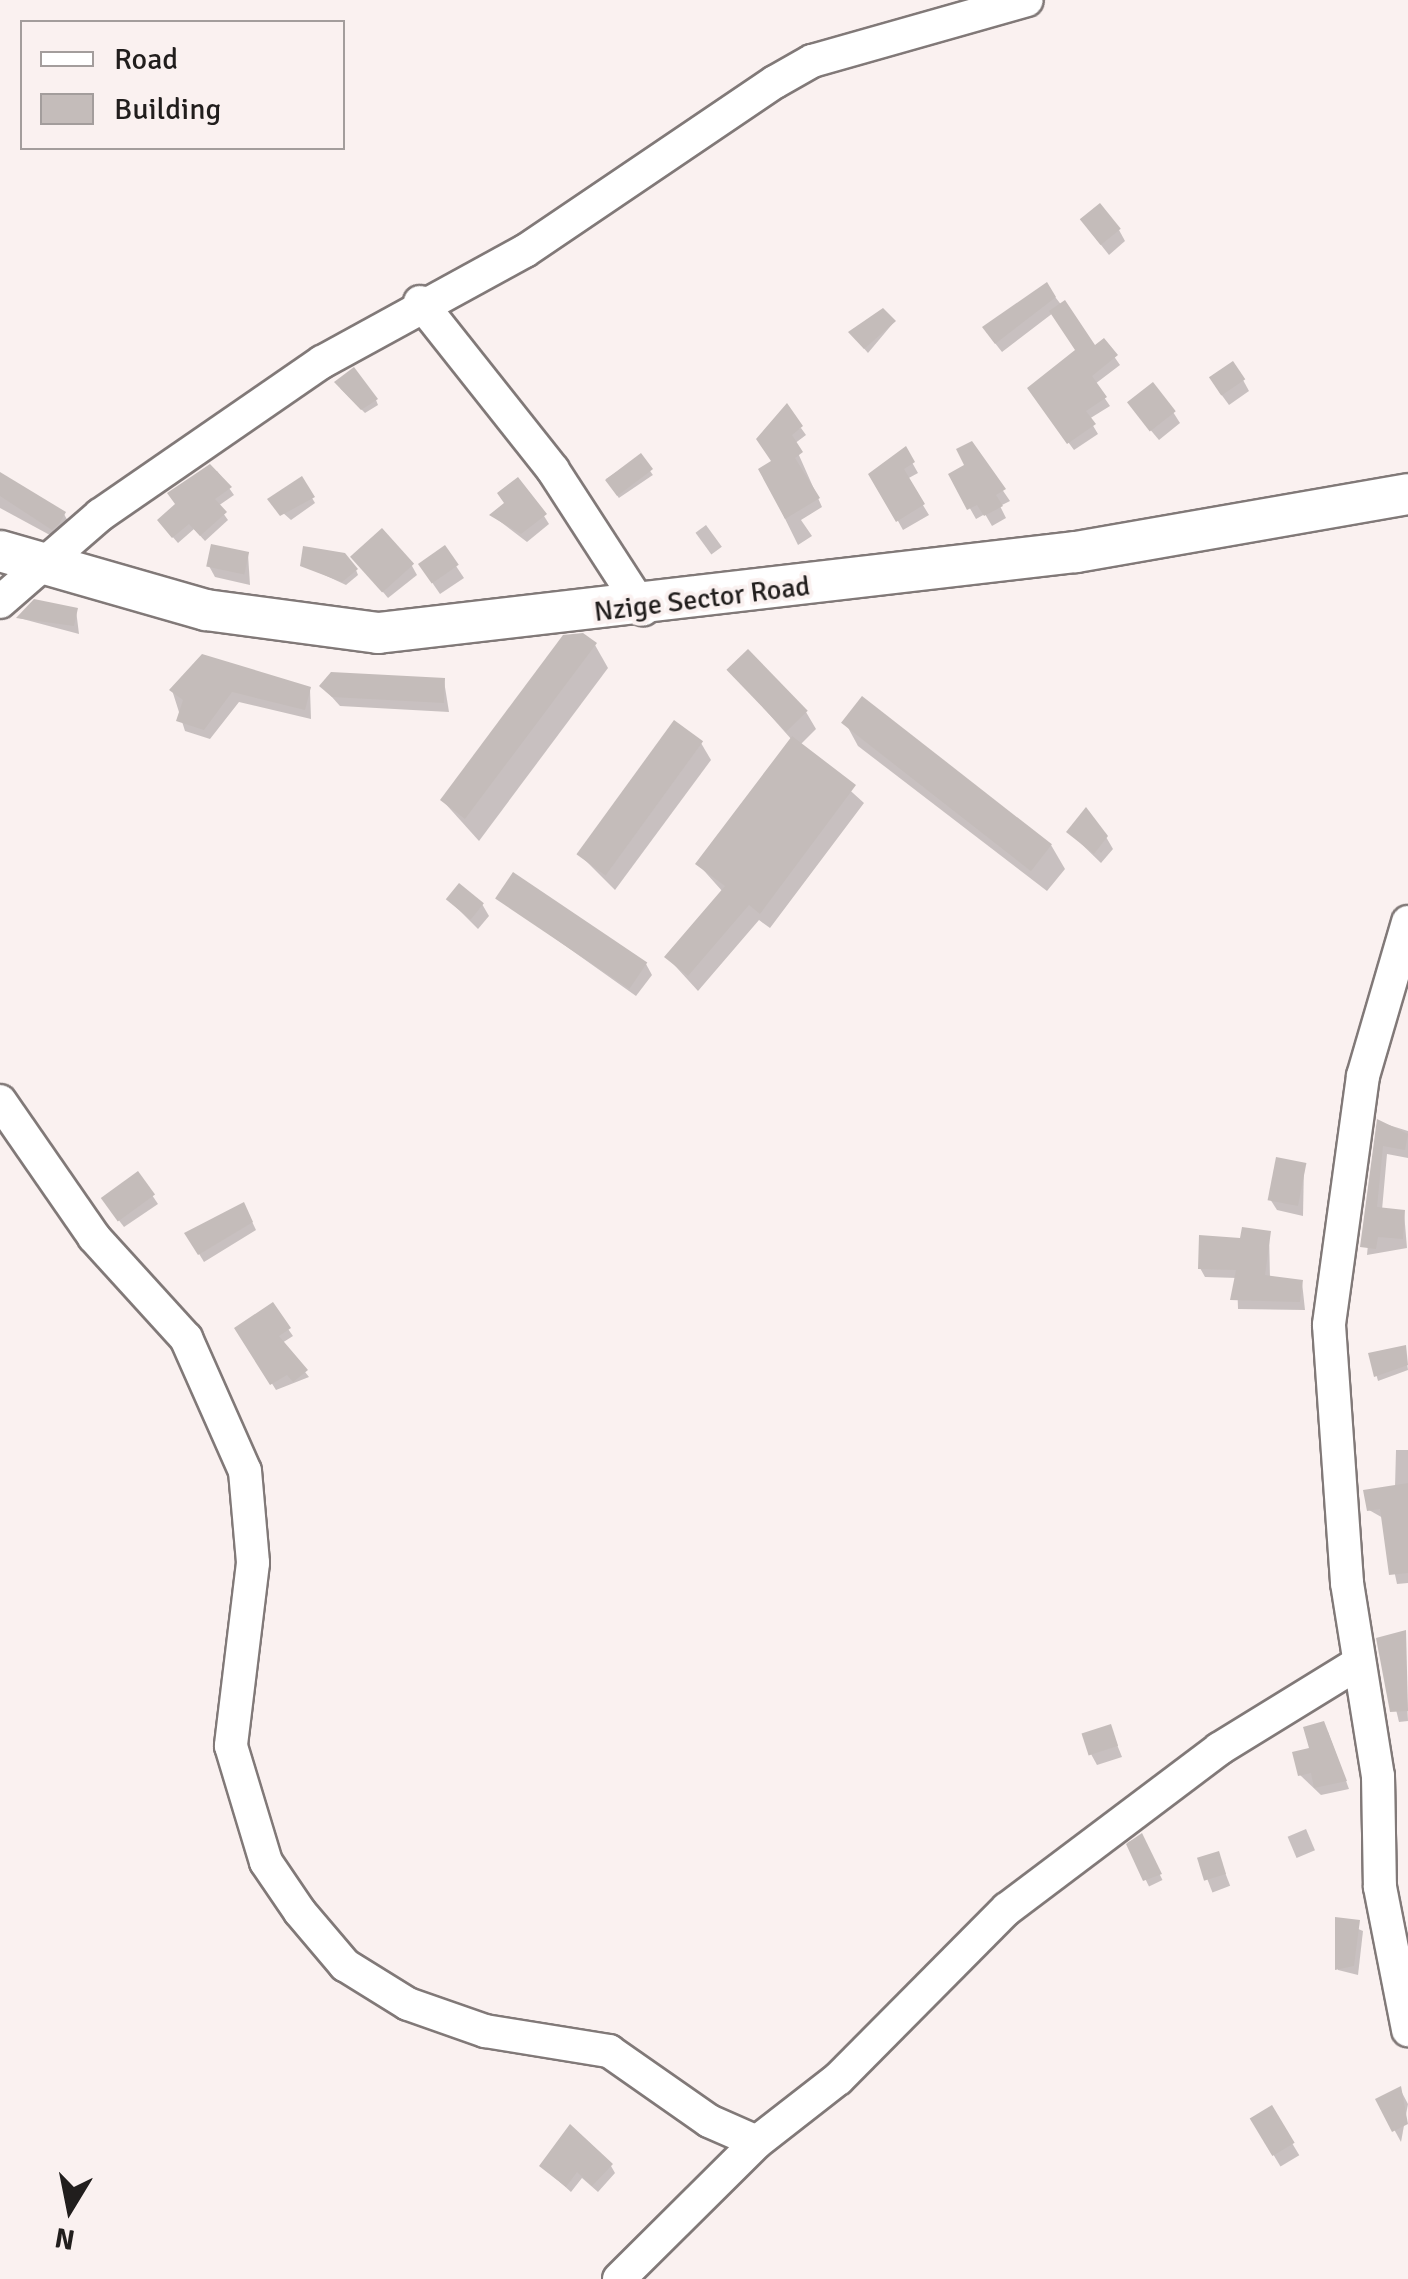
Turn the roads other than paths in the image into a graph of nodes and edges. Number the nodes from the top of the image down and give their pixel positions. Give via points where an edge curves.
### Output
1 (1027, 0) edge
2 (420, 302) junction
3 (1408, 494) edge
4 (0, 551) edge
5 (40, 564) junction
6 (0, 602) edge
7 (642, 609) junction
8 (1408, 922) edge
9 (0, 1101) edge
10 (1360, 1664) junction
11 (1408, 2030) edge
12 (758, 2142) junction
13 (619, 2279) edge

1 - 2 street via 812,61 525,251
2 - 5 street
2 - 7 street via 553,470
3 - 7 main road, Nzige Sector Road via 1076,552
4 - 5 main road, Nzige Sector Road
5 - 6 street
5 - 7 main road, Nzige Sector Road via 305,629 378,632
8 - 10 street via 1363,1076 1329,1324
9 - 12 street via 94,1237 186,1338 245,1470 253,1563 230,1746 266,1862 300,1912 344,1965 408,2004 486,2031 608,2050 709,2121
10 - 11 street via 1378,1776 1380,1886
10 - 12 street via 1219,1750 1006,1908 838,2079
12 - 13 street

